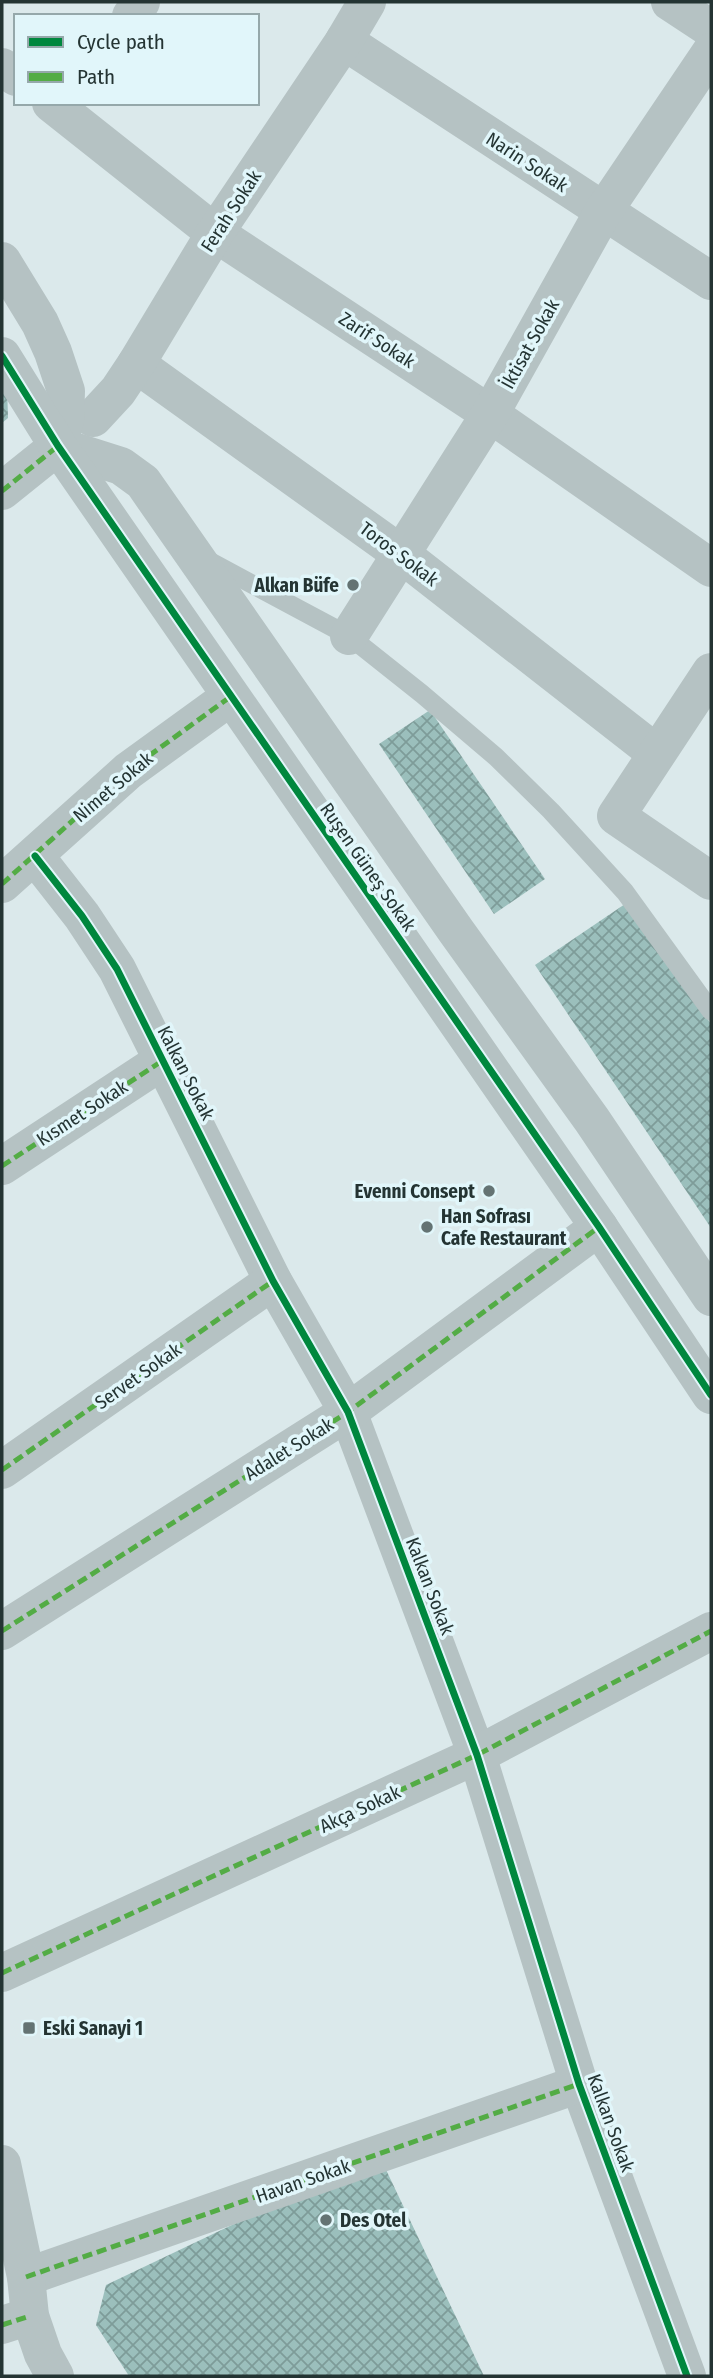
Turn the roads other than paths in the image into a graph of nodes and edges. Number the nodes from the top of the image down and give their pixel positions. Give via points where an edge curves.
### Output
1 (367, 2) edge
2 (670, 2) edge
3 (711, 29) edge
4 (344, 41) junction
5 (711, 52) edge
6 (60, 106) edge
7 (603, 212) junction
8 (215, 233) junction
9 (2, 261) edge
10 (711, 281) edge
11 (2, 356) edge
12 (136, 364) junction
13 (490, 414) junction
14 (93, 418) dead end
15 (58, 446) junction
16 (2, 491) edge
17 (195, 554) junction
18 (401, 554) junction
19 (711, 568) edge
20 (349, 636) junction
21 (711, 672) edge
22 (230, 697) junction
23 (656, 753) junction
24 (35, 856) junction
25 (711, 881) edge
26 (2, 884) edge
27 (711, 1011) edge
28 (162, 1061) junction
29 (2, 1166) edge
30 (643, 1196) junction
31 (599, 1227) junction
32 (273, 1281) junction
33 (711, 1297) edge
34 (711, 1395) edge
35 (348, 1412) junction
36 (2, 1471) edge
37 (2, 1631) edge
38 (711, 1631) edge
39 (477, 1755) junction
40 (2, 1973) edge
41 (579, 2084) junction
42 (2, 2164) edge
43 (26, 2277) junction
44 (16, 2320) edge
45 (55, 2376) edge
46 (687, 2376) edge

1 - 4 street, Ferah Sokak
2 - 3 street
4 - 7 street, Narin Sokak
4 - 8 street, Ferah Sokak
5 - 7 street, İktisat Sokak
6 - 8 street, Zarif Sokak
7 - 10 street, Narin Sokak
7 - 13 street, İktisat Sokak
8 - 12 street, Ferah Sokak
8 - 13 street, Zarif Sokak
9 - 15 street via 40,323 66,391
11 - 15 street, Ruşen Güneş Sokak
12 - 14 street, Ferah Sokak
12 - 18 street, Toros Sokak
13 - 18 street, İktisat Sokak
13 - 19 street, Zarif Sokak
15 - 16 street
15 - 17 street, Ruşen Güneş Sokak via 121,466 143,482
15 - 22 street, Ruşen Güneş Sokak
17 - 20 lane
17 - 30 street, Ruşen Güneş Sokak
18 - 20 street, İktisat Sokak
18 - 23 street, Toros Sokak
20 - 27 lane via 496,757 551,811 625,891
21 - 23 street
22 - 24 street, Nimet Sokak via 128,771
22 - 31 street, Ruşen Güneş Sokak
23 - 25 street via 616,816
24 - 26 street, Nimet Sokak
24 - 28 street, Kalkan Sokak via 117,969
28 - 29 street, Kısmet Sokak
28 - 32 street, Kalkan Sokak
30 - 31 street, Adalet Sokak
30 - 33 street, Ruşen Güneş Sokak
31 - 34 street, Ruşen Güneş Sokak
31 - 35 street, Adalet Sokak
32 - 35 street, Kalkan Sokak
32 - 36 street, Servet Sokak
35 - 37 street, Adalet Sokak
35 - 39 street, Kalkan Sokak
38 - 39 street, Akça Sokak
39 - 40 street, Akça Sokak
39 - 41 street, Kalkan Sokak
41 - 43 street, Havan Sokak
41 - 46 street, Kalkan Sokak
42 - 43 street
43 - 44 street
44 - 45 street

